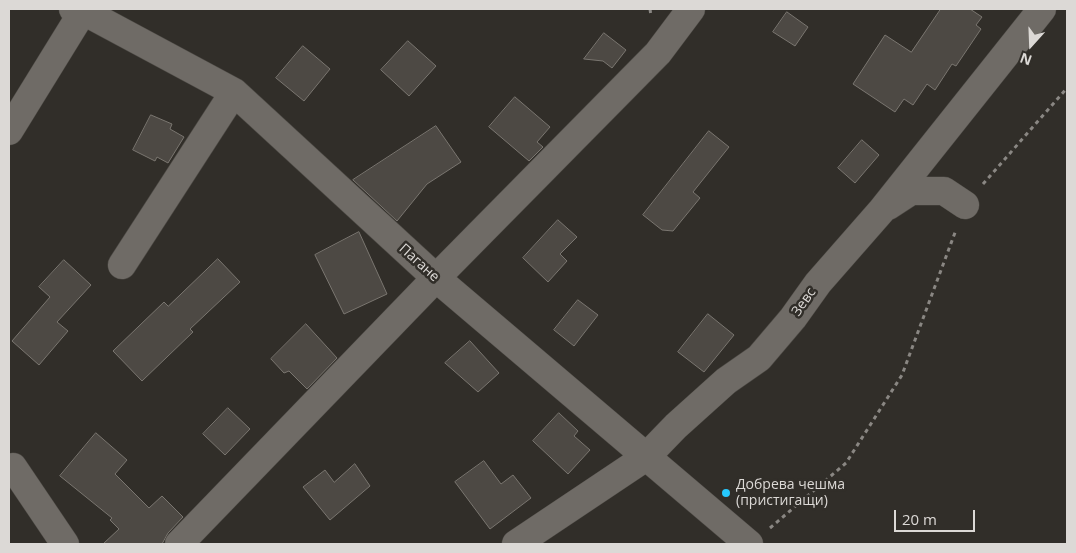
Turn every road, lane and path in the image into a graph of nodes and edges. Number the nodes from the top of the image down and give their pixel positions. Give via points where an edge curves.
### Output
1 (691, 9) edge
2 (1042, 9) edge
3 (78, 10) edge
4 (1067, 88) edge
5 (234, 92) junction
6 (9, 131) edge
7 (965, 205) junction
8 (882, 210) junction
9 (122, 265) dead end
10 (436, 278) junction
11 (646, 457) junction
12 (13, 467) dead end
13 (757, 538) edge
14 (65, 544) edge
15 (179, 544) edge
16 (516, 544) edge

1 - 10 street via 658,53
2 - 8 street, Зевс
3 - 5 street, Пагане
3 - 6 street
4 - 7 path
5 - 9 street
5 - 10 street, Пагане
7 - 8 street via 944,191 911,191
7 - 13 path via 902,375 846,464
8 - 11 street, Зевс via 818,283 759,358 726,381
10 - 11 street, Пагане
10 - 15 street
11 - 13 street, Пагане
11 - 16 street, Зевс
12 - 14 street

